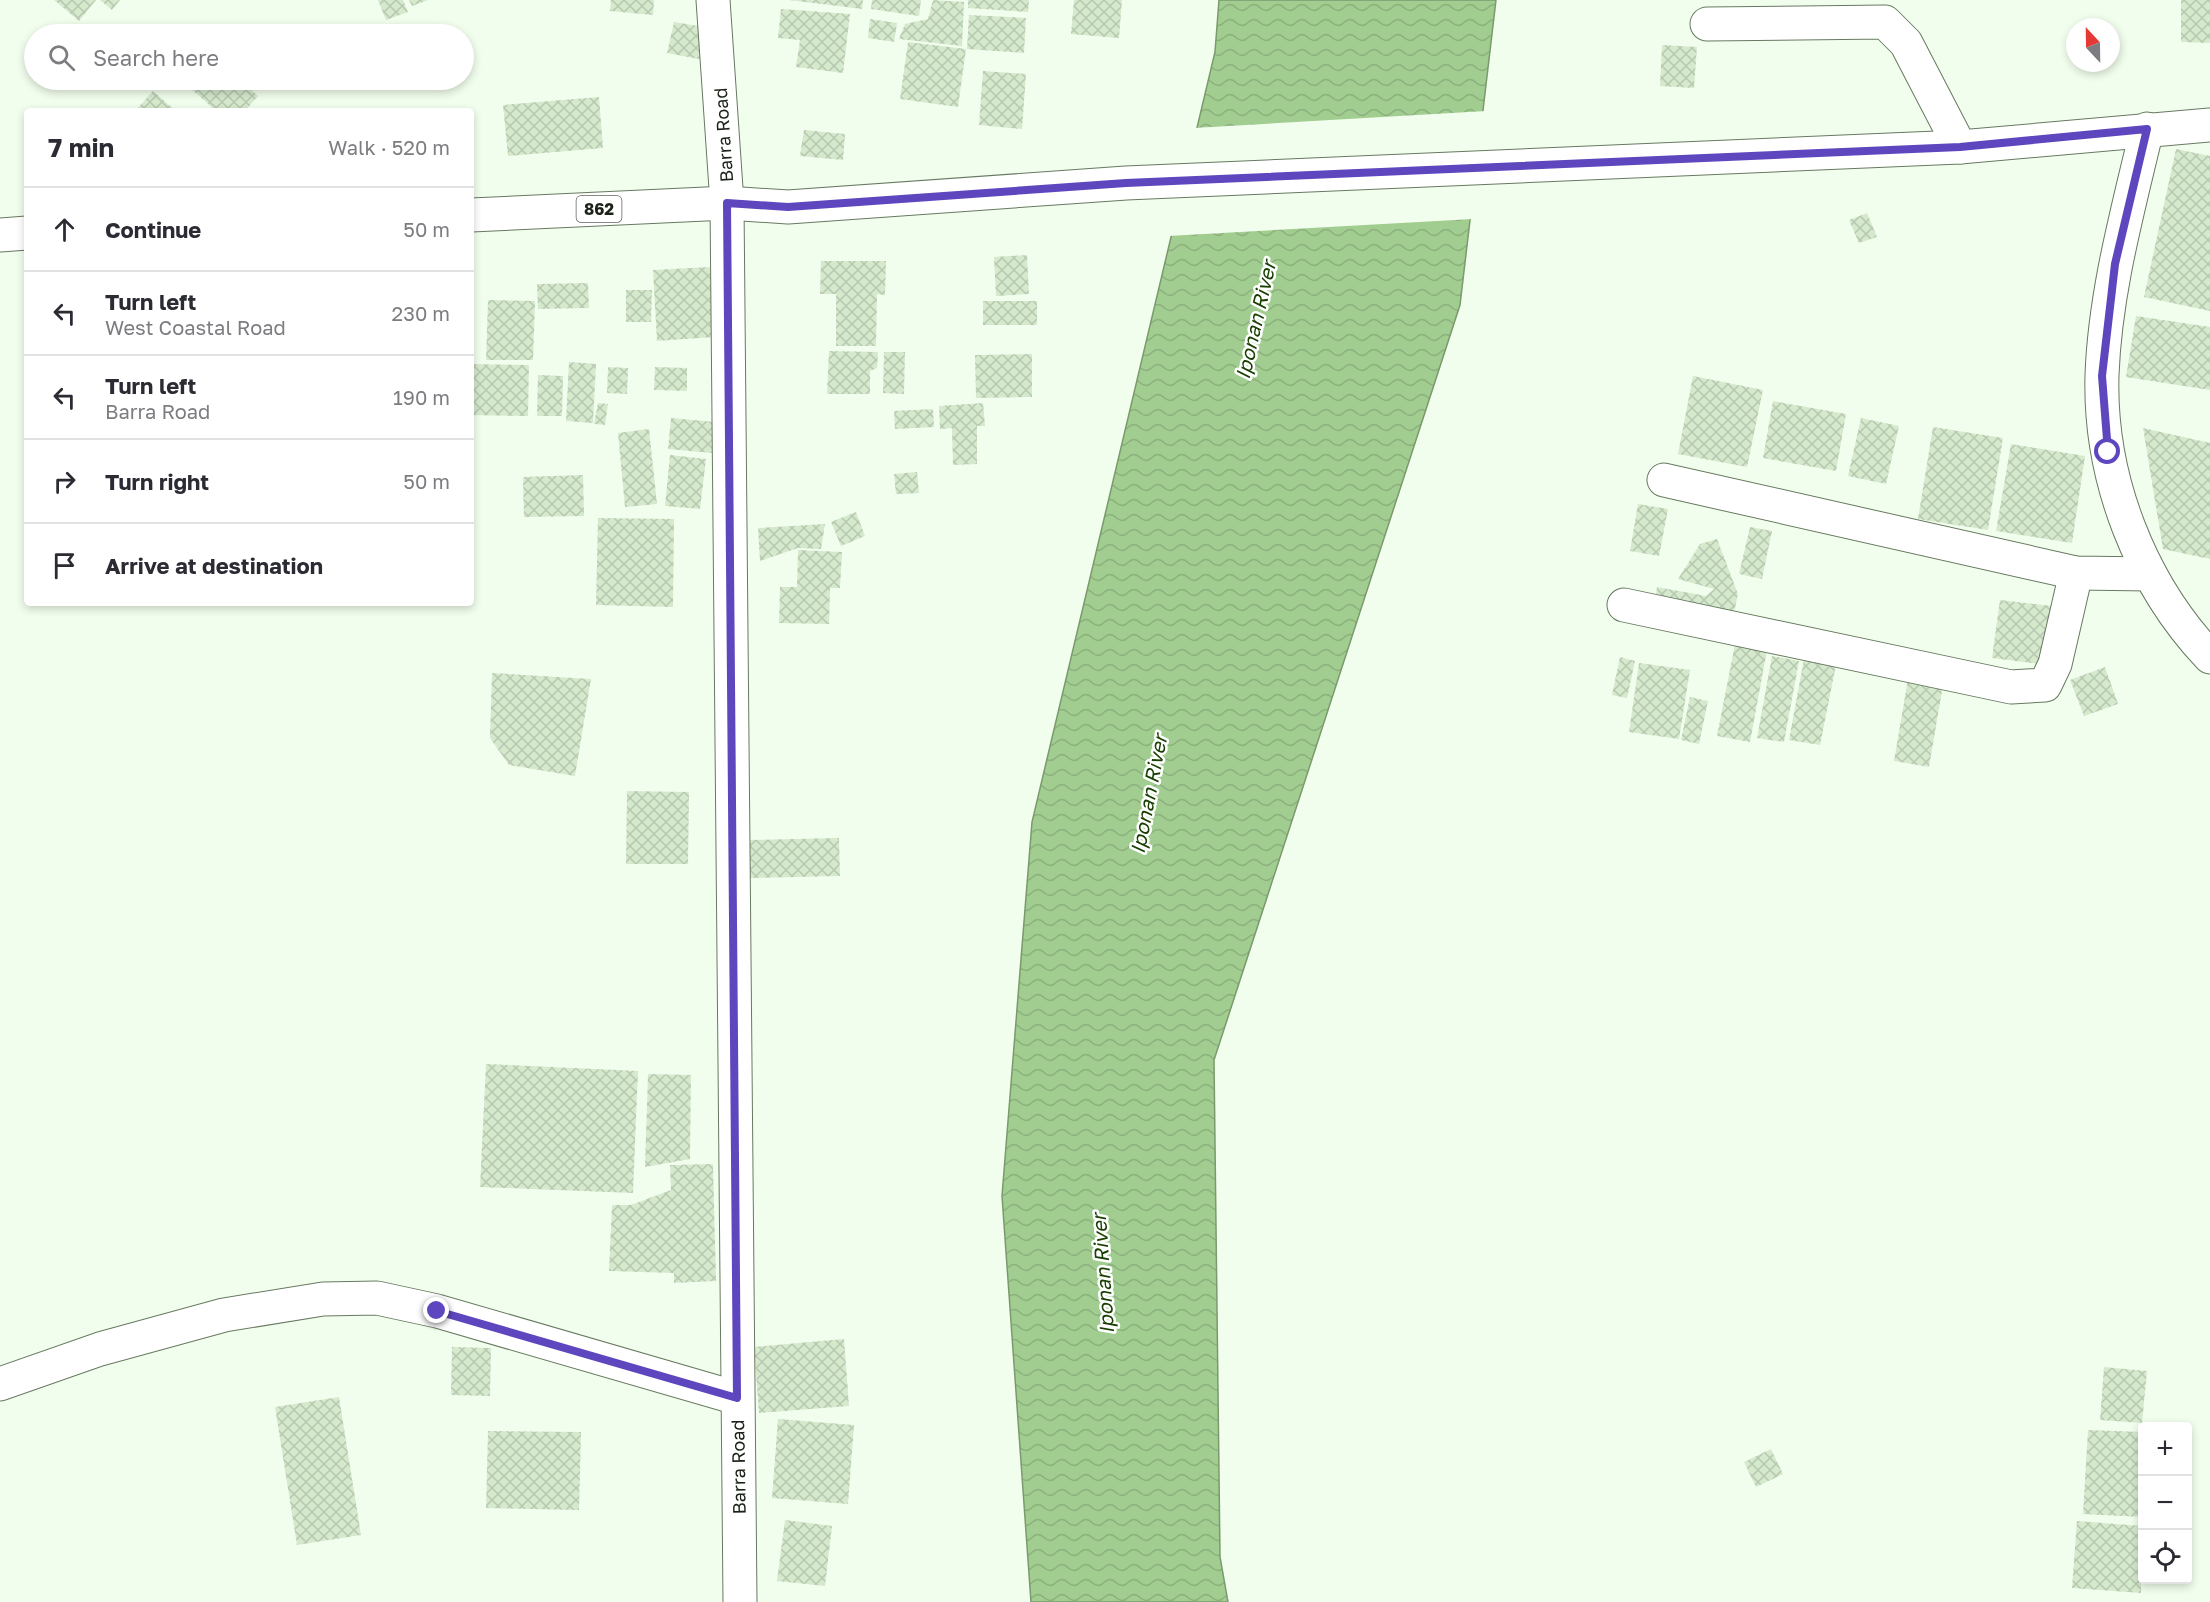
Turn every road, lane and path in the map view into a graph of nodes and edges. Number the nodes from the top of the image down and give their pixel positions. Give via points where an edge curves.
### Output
1 (713, 0) edge
2 (1707, 24) dead end
3 (2210, 126) edge
4 (2147, 129) junction
5 (1960, 147) junction
6 (727, 203) junction
7 (474, 215) edge
8 (24, 233) edge
9 (0, 235) edge
10 (1664, 480) dead end
11 (2076, 573) junction
12 (2150, 574) junction
13 (1624, 605) dead end
14 (2210, 657) edge
15 (0, 1384) edge
16 (737, 1398) junction
17 (740, 1602) edge

1 - 6 street, Barra Road
2 - 5 street via 1885,22 1906,44
3 - 4 street, 862
4 - 5 street, 862
4 - 12 street via 2115,264 2102,376 2108,452 2122,512
5 - 6 street, 862 via 1126,183 788,207
6 - 7 street, 862
6 - 16 street, Barra Road
8 - 9 street
10 - 11 street
11 - 12 street
11 - 13 street via 2055,664 2044,684 2011,687
12 - 14 street via 2184,629
15 - 16 street via 100,1349 224,1315 323,1299 377,1298 437,1311
16 - 17 street, Barra Road

